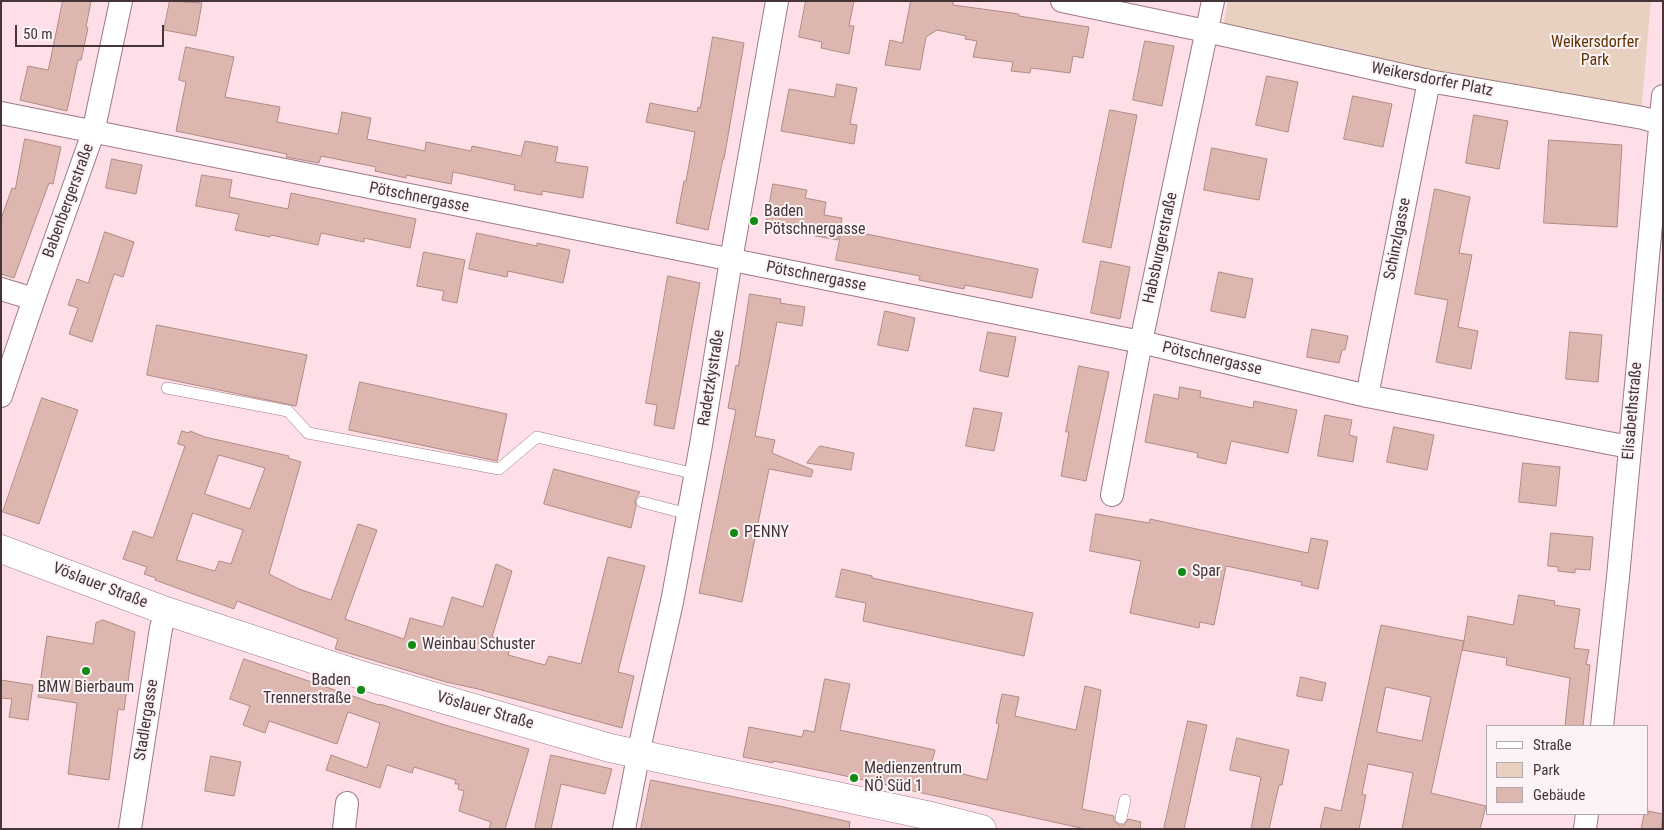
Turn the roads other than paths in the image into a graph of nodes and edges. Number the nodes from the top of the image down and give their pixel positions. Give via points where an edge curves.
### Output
1 (121, 1) edge
2 (777, 1) edge
3 (1062, 1) edge
4 (1213, 1) edge
5 (1206, 31) junction
6 (1429, 81) junction
7 (1663, 96) edge
8 (1, 113) edge
9 (1661, 123) edge
10 (93, 133) junction
11 (731, 260) junction
12 (1, 288) edge
13 (34, 299) junction
14 (1141, 342) junction
15 (167, 388) dead end
16 (1, 396) edge
17 (1367, 396) junction
18 (1629, 447) junction
19 (696, 474) junction
20 (1112, 495) dead end
21 (642, 502) dead end
22 (688, 514) junction
23 (1, 549) edge
24 (166, 611) junction
25 (1602, 725) edge
26 (638, 753) junction
27 (1125, 800) dead end
28 (347, 803) dead end
29 (1588, 815) edge
30 (1121, 818) dead end
31 (130, 829) edge
32 (344, 829) edge
33 (624, 829) edge
34 (982, 829) edge
35 (1585, 829) edge

1 - 10 street, Babenbergerstraße
2 - 11 street, Radetzkystraße
3 - 5 street, Weikersdorfer Platz
4 - 5 street, Habsburgerstraße
5 - 6 street, Weikersdorfer Platz
5 - 14 street, Habsburgerstraße
6 - 9 street, Weikersdorfer Platz
6 - 17 street, Schinzlgasse
7 - 9 street, Elisabethstraße
8 - 10 street, Pötschnergasse
9 - 18 street, Elisabethstraße
10 - 11 street, Pötschnergasse
10 - 13 street, Babenbergerstraße
11 - 14 street, Pötschnergasse
11 - 19 street, Radetzkystraße
12 - 13 street
13 - 16 street, Babenbergerstraße
14 - 17 street, Pötschnergasse
14 - 20 street, Habsburgerstraße
15 - 19 lane via 288,411 308,433 498,469 537,437
17 - 18 street, Pötschnergasse
18 - 25 street, Elisabethstraße
19 - 22 street, Radetzkystraße
21 - 22 lane
22 - 26 street, Radetzkystraße
23 - 24 street, Vöslauer Straße
24 - 26 street, Vöslauer Straße via 364,676 610,748
24 - 31 street, Stadlergasse
26 - 33 street, Radetzkystraße
26 - 34 street, Vöslauer Straße
27 - 30 lane
28 - 32 street
29 - 35 street

